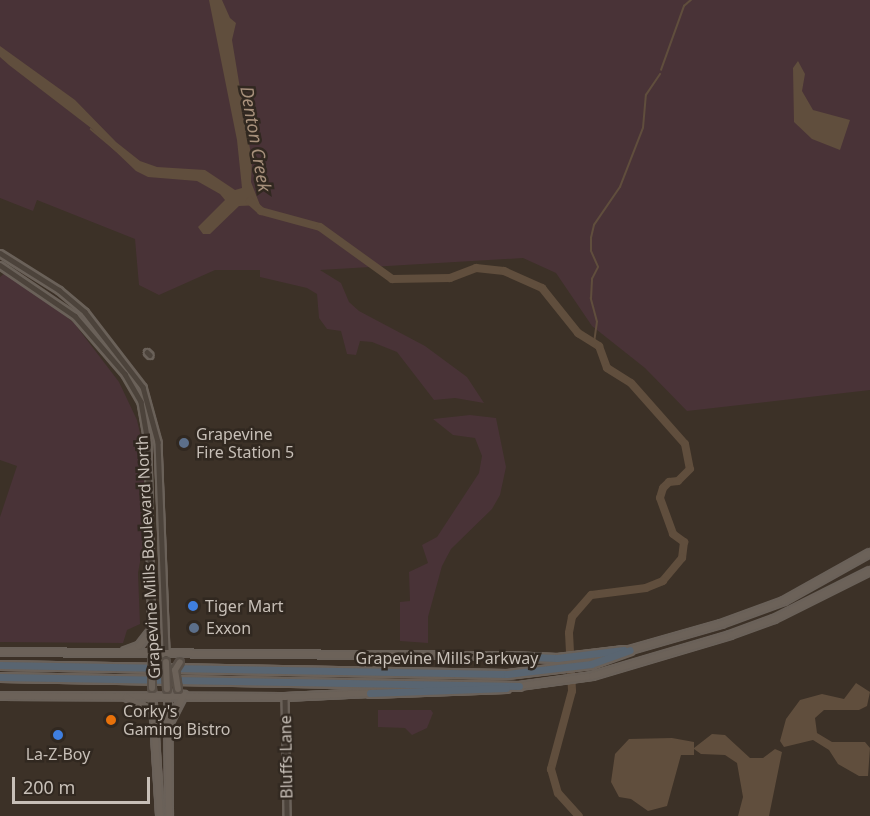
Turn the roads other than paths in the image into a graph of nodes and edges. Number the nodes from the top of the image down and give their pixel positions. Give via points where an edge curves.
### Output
1 (1, 256) edge
2 (0, 265) edge
3 (148, 442) junction
4 (158, 442) junction
5 (870, 554) edge
6 (870, 571) edge
7 (704, 629) junction
8 (149, 633) junction
9 (700, 644) junction
10 (630, 650) junction
11 (0, 652) edge
12 (113, 654) junction
13 (190, 655) junction
14 (508, 656) joint
15 (152, 658) junction
16 (166, 658) junction
17 (0, 665) edge
18 (0, 678) edge
19 (519, 686) junction
20 (168, 692) junction
21 (370, 693) joint
22 (0, 696) edge
23 (126, 696) junction
24 (152, 696) junction
25 (186, 697) junction
26 (285, 697) junction
27 (153, 713) junction
28 (167, 730) junction
29 (169, 802) junction
30 (160, 803) junction
31 (160, 816) edge
32 (170, 816) edge
33 (287, 816) edge

1 - 4 street, Grapevine Mills Boulevard North via 59,290 107,337 143,387
2 - 3 street, Grapevine Mills Boulevard North via 62,304 100,342 136,389
3 - 4 street
3 - 8 street, Grapevine Mills Boulevard North
4 - 16 street, Grapevine Mills Boulevard North
5 - 7 main road, Grapevine Mills Parkway via 804,592
6 - 9 main road, Grapevine Mills Parkway via 774,619
7 - 9 main road
7 - 10 main road, Grapevine Mills Parkway
8 - 12 main road via 139,646
8 - 15 street, Grapevine Mills Boulevard North
9 - 19 main road, Grapevine Mills Parkway via 592,676
10 - 14 highway via 558,658
10 - 17 highway, Grapevine Mills Parkway via 591,664 558,670 496,674
11 - 12 main road, Grapevine Mills Parkway
12 - 15 main road, Grapevine Mills Parkway
13 - 14 main road, Grapevine Mills Parkway
13 - 16 main road, Grapevine Mills Parkway
13 - 25 main road, bridge via 175,670 178,689
15 - 16 main road, Grapevine Mills Parkway
15 - 24 main road, Grapevine Mills Boulevard North, bridge
16 - 20 main road, Grapevine Mills Boulevard North, bridge
18 - 19 highway, Grapevine Mills Parkway
19 - 21 highway via 474,692
20 - 24 main road
20 - 25 main road
20 - 28 main road, Grapevine Mills Boulevard North
21 - 26 main road
22 - 23 main road
23 - 24 main road
23 - 27 main road
24 - 27 main road, Grapevine Mills Boulevard North
25 - 26 main road
25 - 28 main road
26 - 33 street, Bluffs Lane
27 - 30 main road, Grapevine Mills Boulevard North
28 - 29 main road, Grapevine Mills Boulevard North
29 - 30 main road
29 - 32 main road, Grapevine Mills Boulevard North
30 - 31 main road, Grapevine Mills Boulevard North

